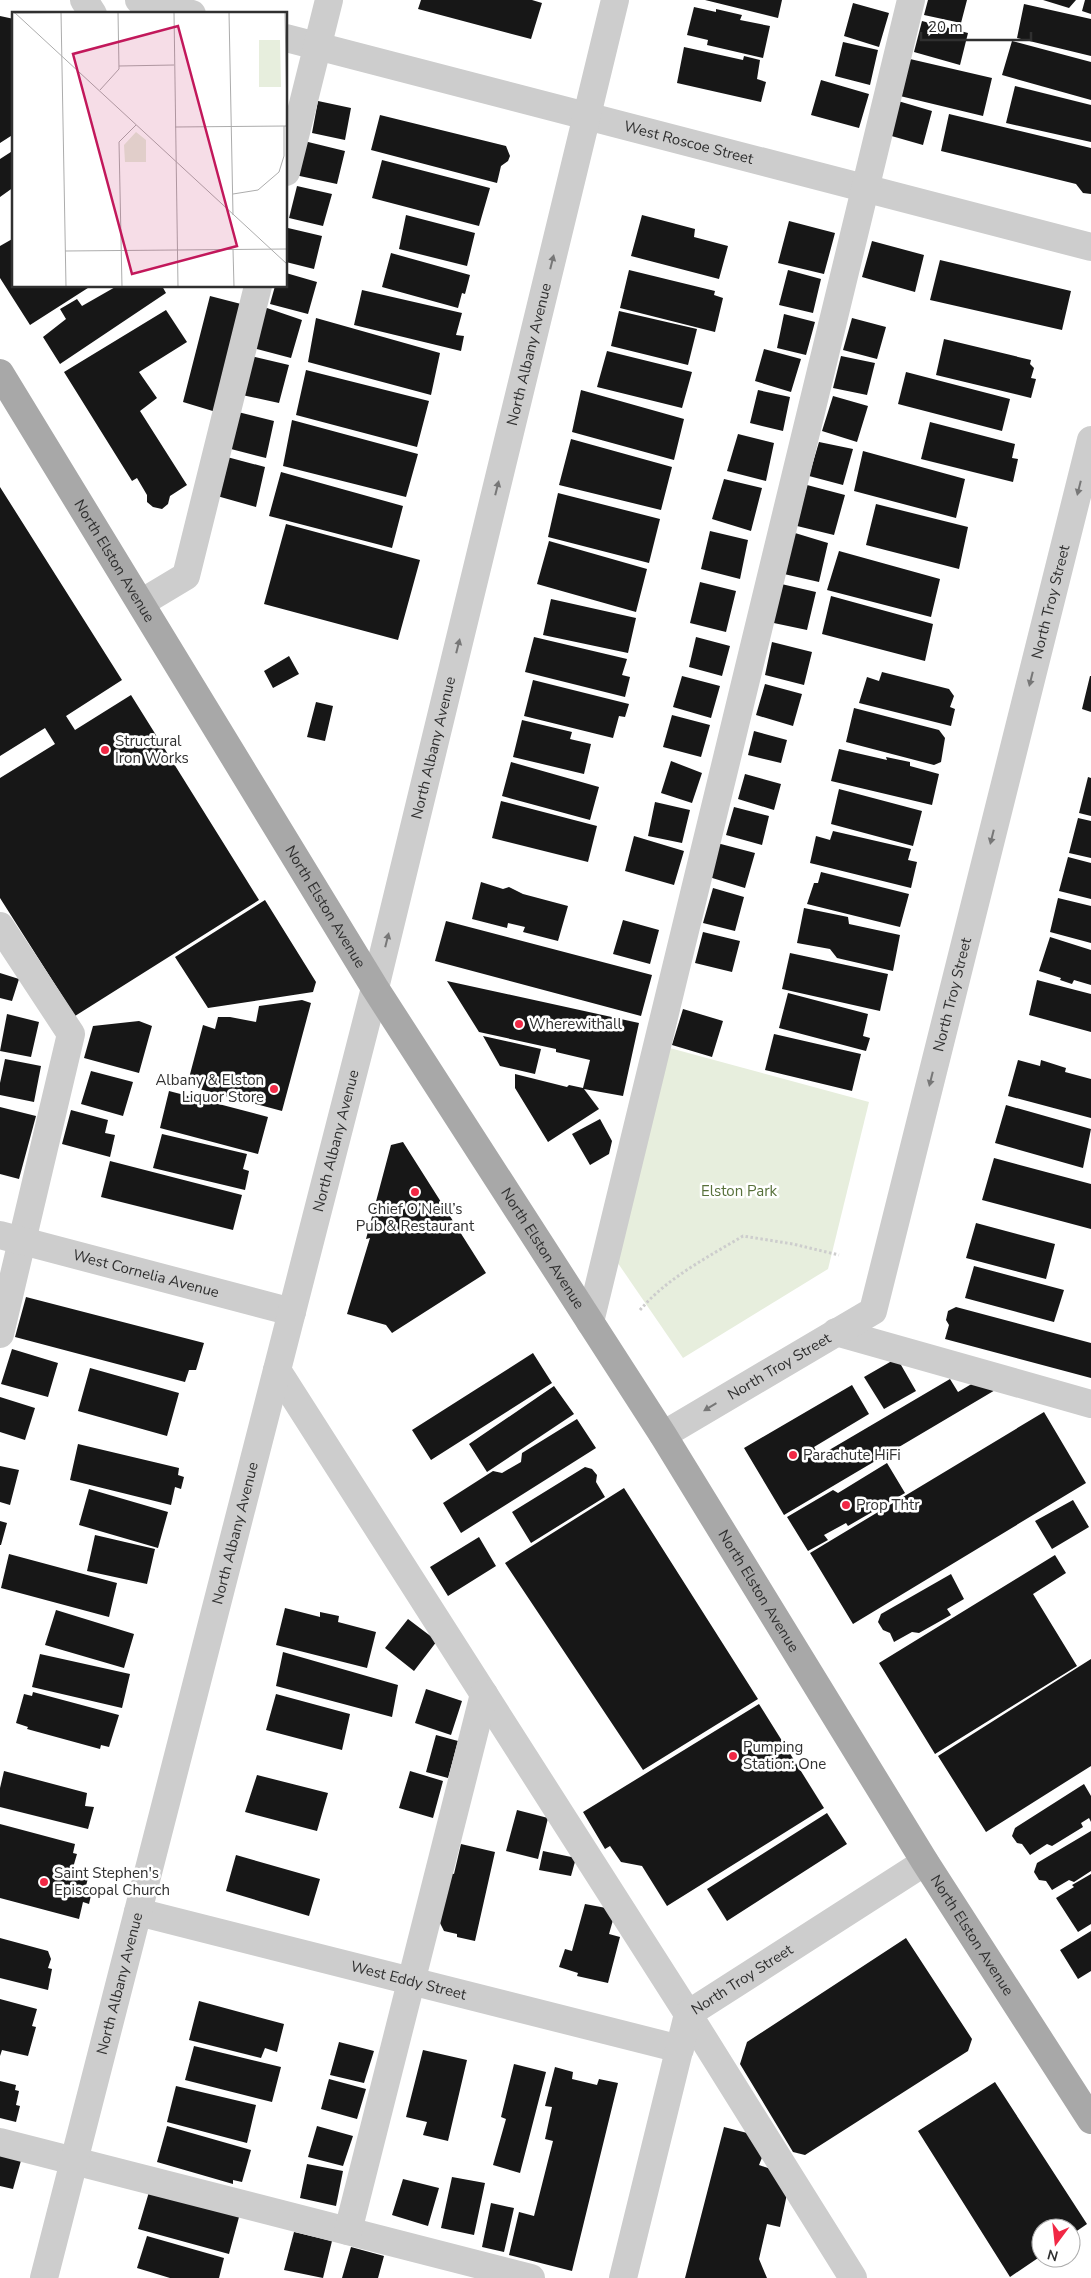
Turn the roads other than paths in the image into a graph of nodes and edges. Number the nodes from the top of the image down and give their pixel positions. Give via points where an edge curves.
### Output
1 (84, 0) edge
2 (139, 0) edge
3 (329, 0) edge
4 (615, 0) edge
5 (911, 0) edge
6 (92, 12) edge
7 (184, 12) edge
8 (288, 38) edge
9 (318, 46) junction
10 (587, 116) junction
11 (288, 164) edge
12 (864, 189) junction
13 (1091, 248) edge
14 (258, 288) edge
15 (0, 373) edge
16 (1091, 440) edge
17 (141, 603) junction
18 (0, 926) edge
19 (376, 988) junction
20 (12, 1238) edge
21 (292, 1312) junction
22 (590, 1322) junction
23 (836, 1332) junction
24 (0, 1334) edge
25 (277, 1370) junction
26 (1091, 1404) edge
27 (663, 1435) junction
28 (484, 1694) junction
29 (924, 1862) junction
30 (138, 1912) junction
31 (412, 1981) junction
32 (688, 2014) junction
33 (680, 2048) junction
34 (1091, 2120) edge
35 (0, 2142) edge
36 (74, 2161) junction
37 (348, 2231) junction
38 (44, 2278) edge
39 (531, 2278) edge
40 (623, 2278) edge
41 (854, 2278) edge

1 - 6 street
2 - 7 street
3 - 9 street
4 - 10 street, North Albany Avenue
5 - 12 street
8 - 9 street, West Roscoe Street
9 - 10 street, West Roscoe Street
9 - 11 street
10 - 12 street, West Roscoe Street
19 -> 10 street, North Albany Avenue
12 - 13 street, West Roscoe Street
12 - 22 street
14 - 17 street via 186,576
15 - 17 main road, North Elston Avenue
16 -> 23 street, North Troy Street via 873,1311
17 - 19 main road, North Elston Avenue
18 - 20 street via 71,1034
19 - 21 street, North Albany Avenue
19 - 22 main road, North Elston Avenue
20 - 21 street, West Cornelia Avenue
20 - 24 street
21 - 25 street, North Albany Avenue
22 - 27 main road, North Elston Avenue
23 - 26 street
23 -> 27 street, North Troy Street
25 - 28 street
25 - 30 street, North Albany Avenue
27 - 29 main road, North Elston Avenue
28 - 31 street
28 - 32 street
29 - 32 street, North Troy Street
29 - 34 main road, North Elston Avenue
30 - 31 street, West Eddy Street
30 - 36 street, North Albany Avenue
31 - 33 street, West Eddy Street
31 - 37 street
32 - 33 street, North Troy Street
32 - 41 street
33 - 40 street, North Troy Street
35 - 36 street
36 - 37 street
36 - 38 street, North Albany Avenue
37 - 39 street

